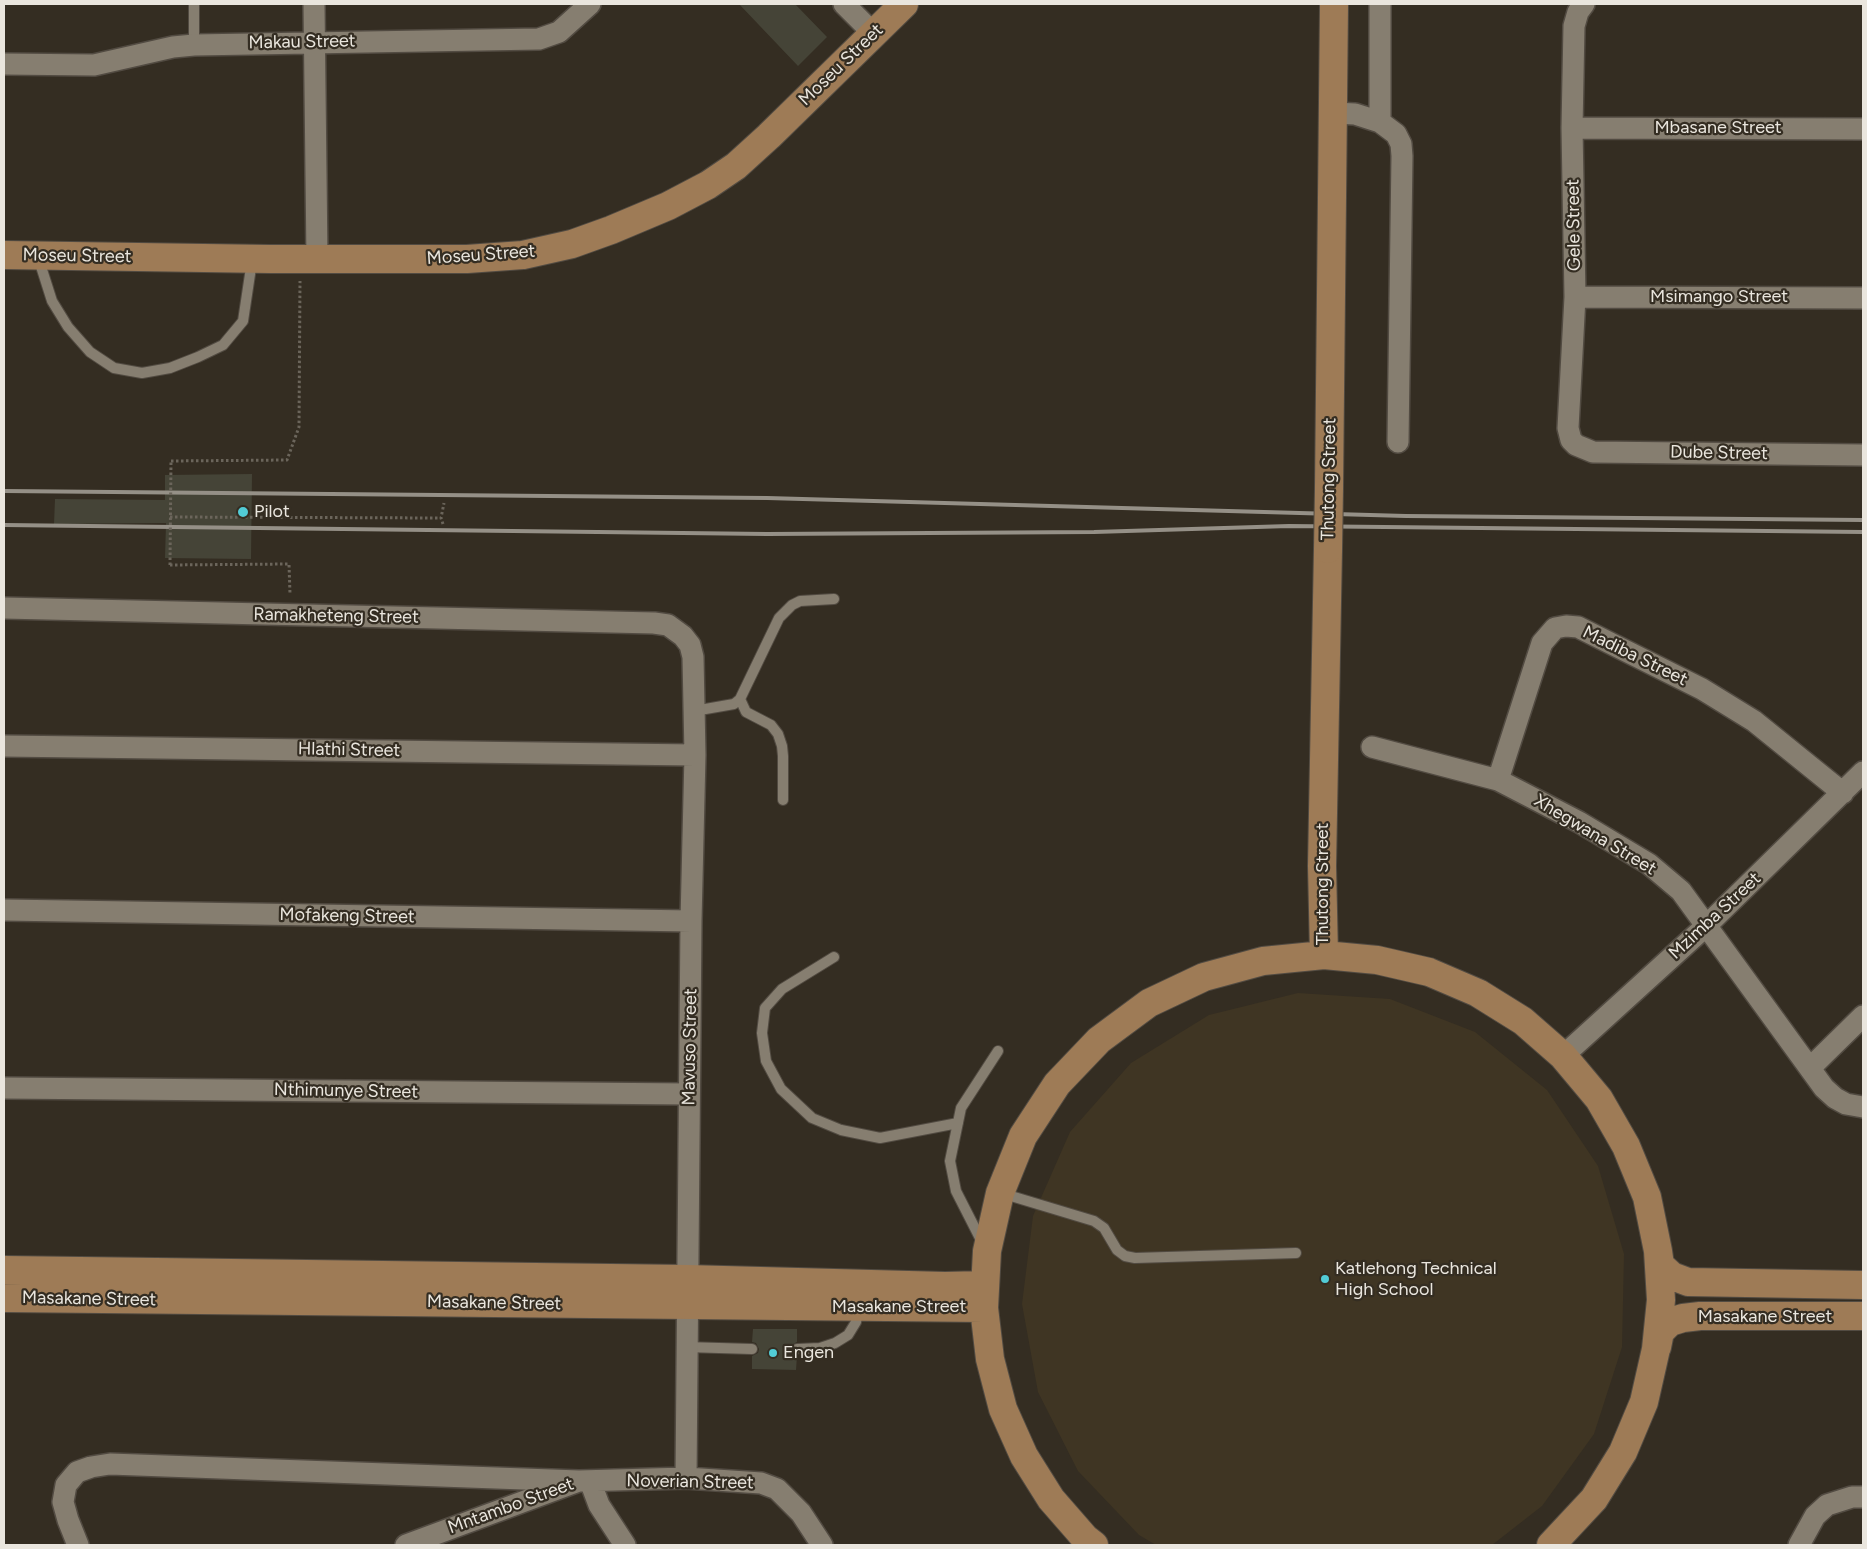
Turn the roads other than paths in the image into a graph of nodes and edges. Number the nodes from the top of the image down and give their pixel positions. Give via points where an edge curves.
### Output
1 (194, 4) edge
2 (314, 4) edge
3 (590, 4) edge
4 (844, 4) edge
5 (904, 4) edge
6 (1334, 4) edge
7 (1380, 4) edge
8 (1584, 4) edge
9 (874, 34) junction
10 (314, 42) junction
11 (194, 45) junction
12 (4, 64) edge
13 (1334, 113) junction
14 (1380, 122) junction
15 (1572, 128) junction
16 (1863, 129) edge
17 (4, 256) edge
18 (38, 256) junction
19 (252, 259) junction
20 (309, 259) junction
21 (1575, 297) junction
22 (1863, 298) edge
23 (1398, 442) dead end
24 (1576, 446) joint
25 (1863, 455) edge
26 (834, 599) dead end
27 (4, 608) edge
28 (668, 625) joint
29 (740, 699) junction
30 (694, 710) junction
31 (4, 746) edge
32 (1372, 747) dead end
33 (695, 755) junction
34 (1863, 772) edge
35 (1498, 780) junction
36 (1843, 793) junction
37 (783, 800) dead end
38 (4, 910) edge
39 (691, 921) junction
40 (1706, 926) junction
41 (1324, 955) junction
42 (834, 957) dead end
43 (1863, 1016) edge
44 (998, 1050) dead end
45 (1564, 1056) junction
46 (1810, 1068) junction
47 (4, 1088) edge
48 (689, 1094) junction
49 (1863, 1107) edge
50 (958, 1122) junction
51 (1000, 1192) junction
52 (987, 1251) junction
53 (1658, 1251) junction
54 (1296, 1253) dead end
55 (4, 1270) edge
56 (687, 1278) junction
57 (1863, 1285) edge
58 (984, 1296) junction
59 (4, 1298) edge
60 (686, 1305) junction
61 (860, 1307) junction
62 (1863, 1316) edge
63 (686, 1347) junction
64 (752, 1349) dead end
65 (797, 1349) dead end
66 (1656, 1349) junction
67 (686, 1478) junction
68 (584, 1481) junction
69 (1863, 1497) edge
70 (1086, 1543) edge
71 (78, 1545) edge
72 (406, 1545) edge
73 (625, 1545) edge
74 (822, 1545) edge
75 (1551, 1545) edge
76 (1799, 1545) edge

1 - 11 lane
2 - 10 street
3 - 10 street, Makau Street via 559,32 539,39
4 - 9 street
5 - 9 street, Moseu Street
6 - 13 street, Thutong Street
7 - 14 street
8 - 15 street, Gele Street via 1574,26
9 - 20 street, Moseu Street via 736,166 694,193 585,241 511,256 467,259
10 - 11 street, Makau Street
10 - 20 street
11 - 12 street, Makau Street via 94,65
13 - 14 street via 1355,114
13 - 41 street, Thutong Street, bridge via 1322,866
14 - 23 street via 1396,134 1402,156
15 - 16 street, Mbasane Street
15 - 21 street, Gele Street
17 - 18 street, Moseu Street
18 - 19 street, Moseu Street
18 - 19 lane via 52,301 68,327 90,352 114,368 142,373 170,368 223,344 243,321
19 - 20 street, Moseu Street
21 - 22 street, Msimango Street
21 - 24 street, Gele Street via 1568,428
24 - 25 street, Dube Street via 1593,452
26 - 29 lane via 800,601 785,611
27 - 28 street, Ramakheteng Street
28 - 30 street, Mavuso Street via 690,645
29 - 30 lane via 734,704
29 - 37 lane via 746,712 771,725 778,734 783,756
30 - 33 street, Mavuso Street
31 - 33 street, Hlathi Street
32 - 35 street, Xhegwana Street
33 - 39 street, Mavuso Street
34 - 36 street, Mzimba Street
35 - 36 street, Madiba Street via 1542,643 1555,628 1566,626 1578,627 1709,694 1754,721
35 - 40 street, Xhegwana Street via 1579,822 1649,864 1681,891
36 - 40 street, Mzimba Street
38 - 39 street, Mofakeng Street
39 - 48 street, Mavuso Street
40 - 45 street, Mzimba Street
40 - 46 street, Xhegwana Street
41 - 45 street via 1377,960 1429,972 1478,993 1523,1021
41 - 51 street via 1263,960 1204,977 1142,1008 1099,1040 1057,1084 1024,1136
42 - 50 lane via 782,989 765,1008 762,1032 766,1061 781,1089 812,1118 841,1130 880,1138
43 - 46 street
44 - 50 lane via 961,1108
45 - 53 street via 1599,1098 1626,1146 1646,1198
46 - 49 street, Xhegwana Street via 1835,1098
47 - 48 street, Nthimunye Street
48 - 56 street, Mavuso Street
50 - 52 lane via 950,1161 956,1191
51 - 52 street
51 - 54 lane via 1094,1221 1104,1228 1117,1250 1125,1256
52 - 58 street
53 - 57 street, Masakane Street via 1660,1265 1672,1276 1688,1282
53 - 66 street via 1661,1300
55 - 56 street, Masakane Street
56 - 58 street, Masakane Street via 945,1286
56 - 60 street, Mavuso Street
58 - 61 street, Masakane Street
58 - 70 street via 990,1359 1003,1409 1024,1456 1051,1499
59 - 60 street, Masakane Street
60 - 61 street, Masakane Street
60 - 63 street, Mavuso Street
61 - 65 lane via 848,1335 820,1348
62 - 66 street, Masakane Street via 1683,1318 1670,1322 1660,1332
63 - 64 lane
63 - 67 street, Mavuso Street
66 - 75 street via 1644,1402 1622,1452 1594,1499
67 - 68 street, Noverian Street
67 - 74 street, Noverian Street via 761,1483 777,1489 801,1513
68 - 71 street, Noverian Street via 110,1464 77,1472 66,1485 64,1502
68 - 72 street, Mntambo Street
68 - 73 street
69 - 76 street via 1827,1505 1816,1516

